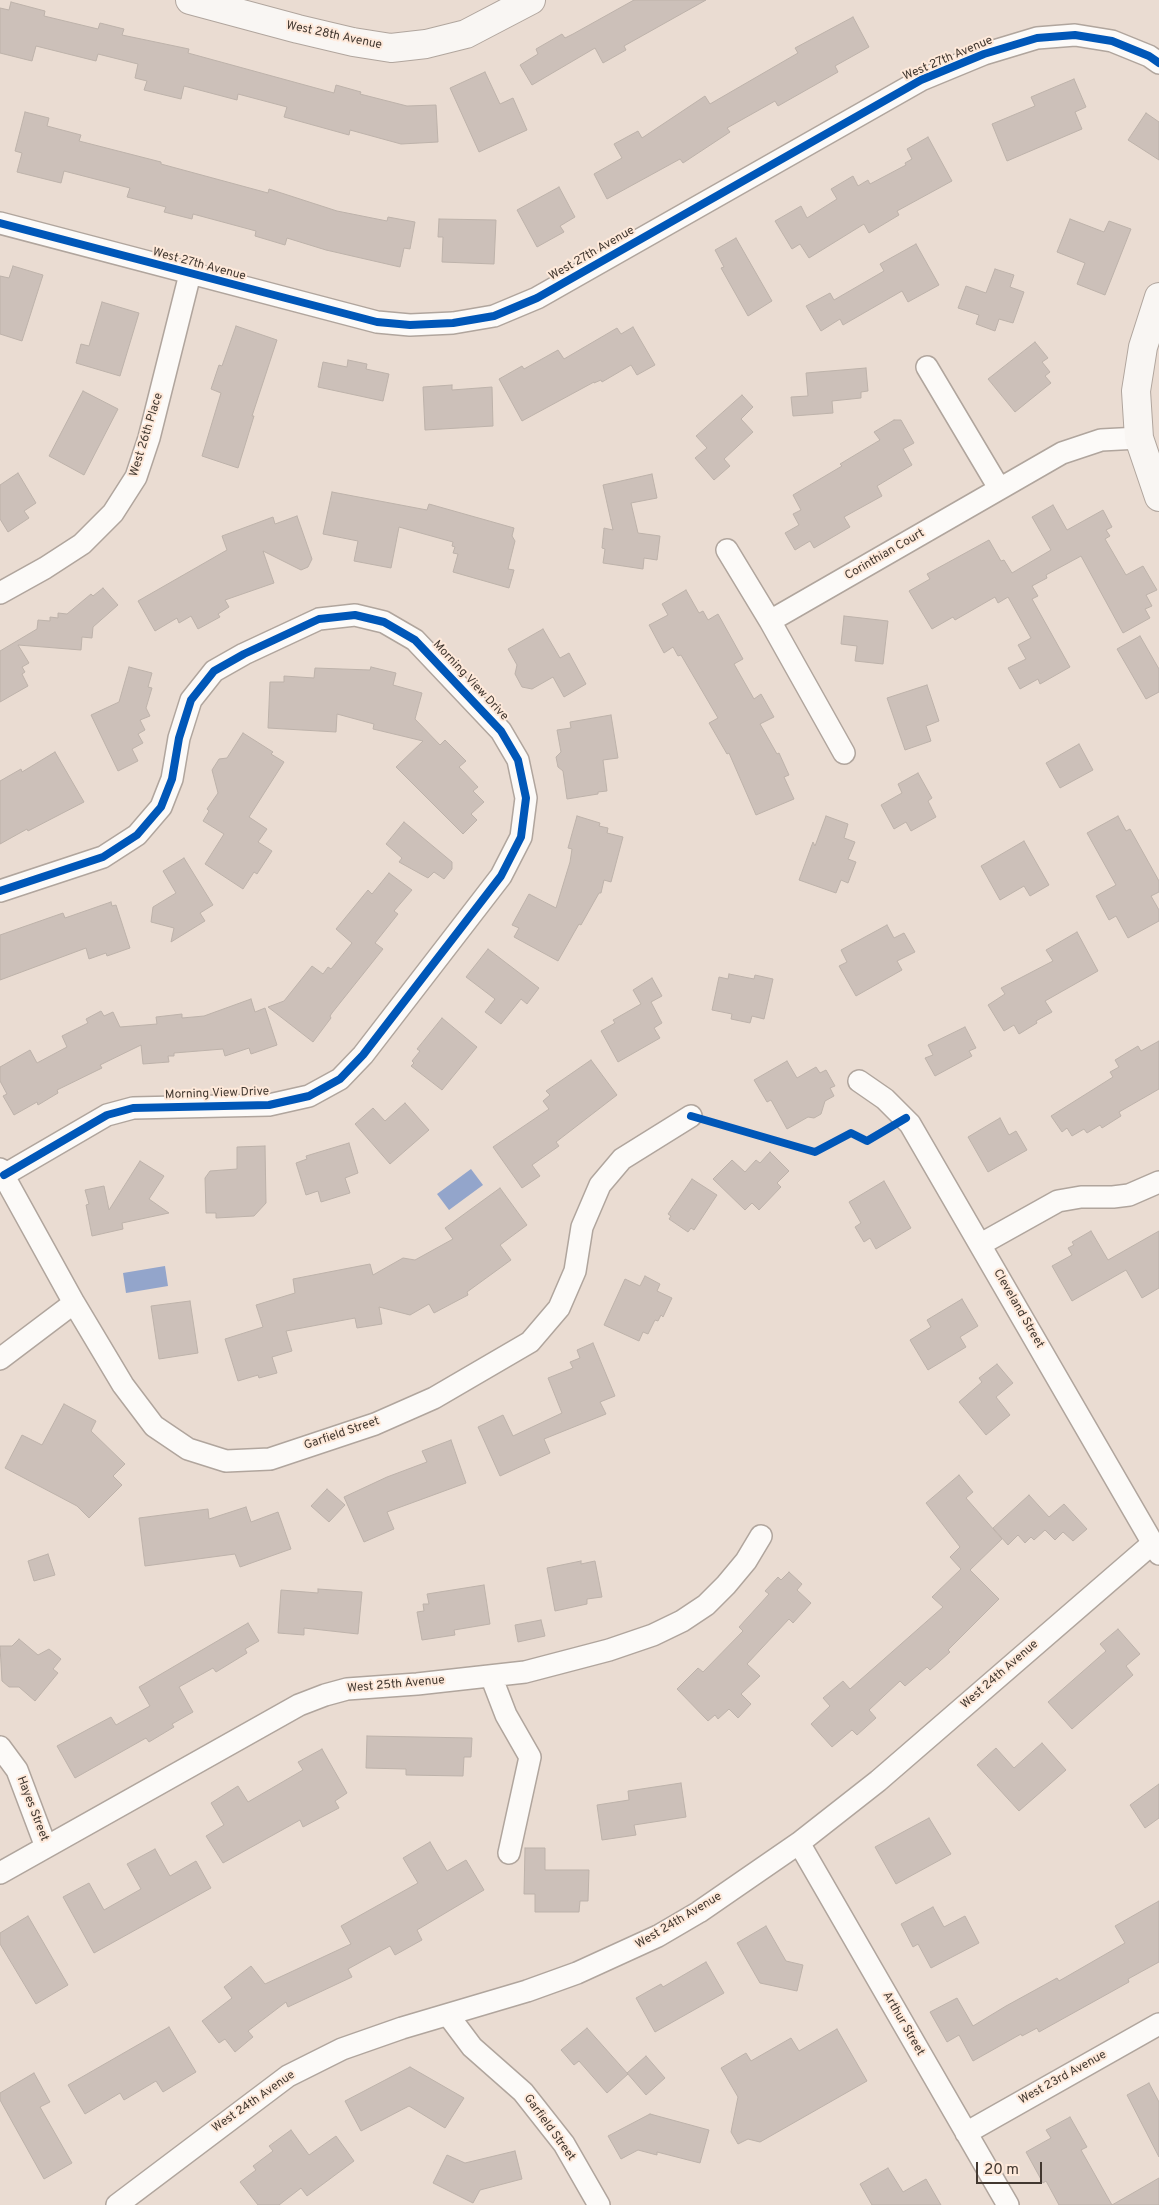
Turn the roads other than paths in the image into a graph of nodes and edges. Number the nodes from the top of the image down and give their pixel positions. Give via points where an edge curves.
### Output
1 (190, 0) edge
2 (531, 0) edge
3 (1159, 63) edge
4 (0, 223) edge
5 (190, 274) junction
6 (1159, 297) edge
7 (927, 367) dead end
8 (1138, 438) junction
9 (999, 488) junction
10 (1159, 498) edge
11 (727, 550) dead end
12 (0, 593) edge
13 (770, 621) junction
14 (844, 752) dead end
15 (0, 891) edge
16 (858, 1080) dead end
17 (692, 1116) dead end
18 (2, 1172) edge
19 (1159, 1182) edge
20 (981, 1244) junction
21 (74, 1303) junction
22 (0, 1359) edge
23 (762, 1536) dead end
24 (1156, 1548) edge
25 (491, 1676) junction
26 (0, 1747) edge
27 (798, 1843) junction
28 (46, 1847) junction
29 (509, 1853) dead end
30 (0, 1873) edge
31 (448, 2015) junction
32 (1159, 2024) edge
33 (966, 2133) junction
34 (117, 2205) edge
35 (600, 2205) edge
36 (1008, 2205) edge

1 - 2 street, West 28th Avenue via 298,29 391,48 466,34
3 - 5 street, West 27th Avenue via 1112,41 1075,35 1037,38 984,54 921,80 537,298 494,316 452,323 410,325 377,322
4 - 5 street, West 27th Avenue
5 - 12 street, West 26th Place via 149,438 136,477 112,513 82,544
6 - 8 street via 1143,347 1136,391
7 - 9 street
8 - 9 street, Corinthian Court via 1101,440 1062,453
8 - 10 street
9 - 13 street, Corinthian Court
11 - 13 street
13 - 14 street
15 - 18 street, Morning View Drive via 103,857 137,836 161,807 172,779 191,700 214,671 319,619 355,615 384,622 415,640 501,731 518,760 526,798 521,837 501,876 363,1055 340,1078 309,1096 268,1105 133,1108 108,1115
16 - 20 street, Cleveland Street via 885,1099 910,1124
17 - 21 street, Garfield Street via 622,1159 600,1185 582,1227 575,1271 559,1308 530,1342 434,1398 375,1424 270,1459 226,1461 188,1449 154,1426 123,1385
18 - 21 street, Garfield Street
19 - 20 street via 1129,1194 1058,1201
20 - 24 street, Cleveland Street
21 - 22 street
23 - 25 street, West 25th Avenue via 726,1585 706,1605 682,1621 609,1650 525,1672
24 - 27 street, West 24th Avenue via 878,1781
25 - 28 street, West 25th Avenue via 346,1689 325,1695 299,1705
25 - 29 street via 506,1715 530,1757
26 - 28 street, Hayes Street via 17,1770
27 - 31 street, West 24th Avenue via 699,1912 658,1936 577,1973
27 - 33 street, Arthur Street
28 - 30 street, West 25th Avenue
31 - 34 street, West 24th Avenue via 342,2049 288,2076
31 - 35 street, Garfield Street via 472,2048 523,2092 564,2144
32 - 33 street, West 23rd Avenue
33 - 36 street, Arthur Street

